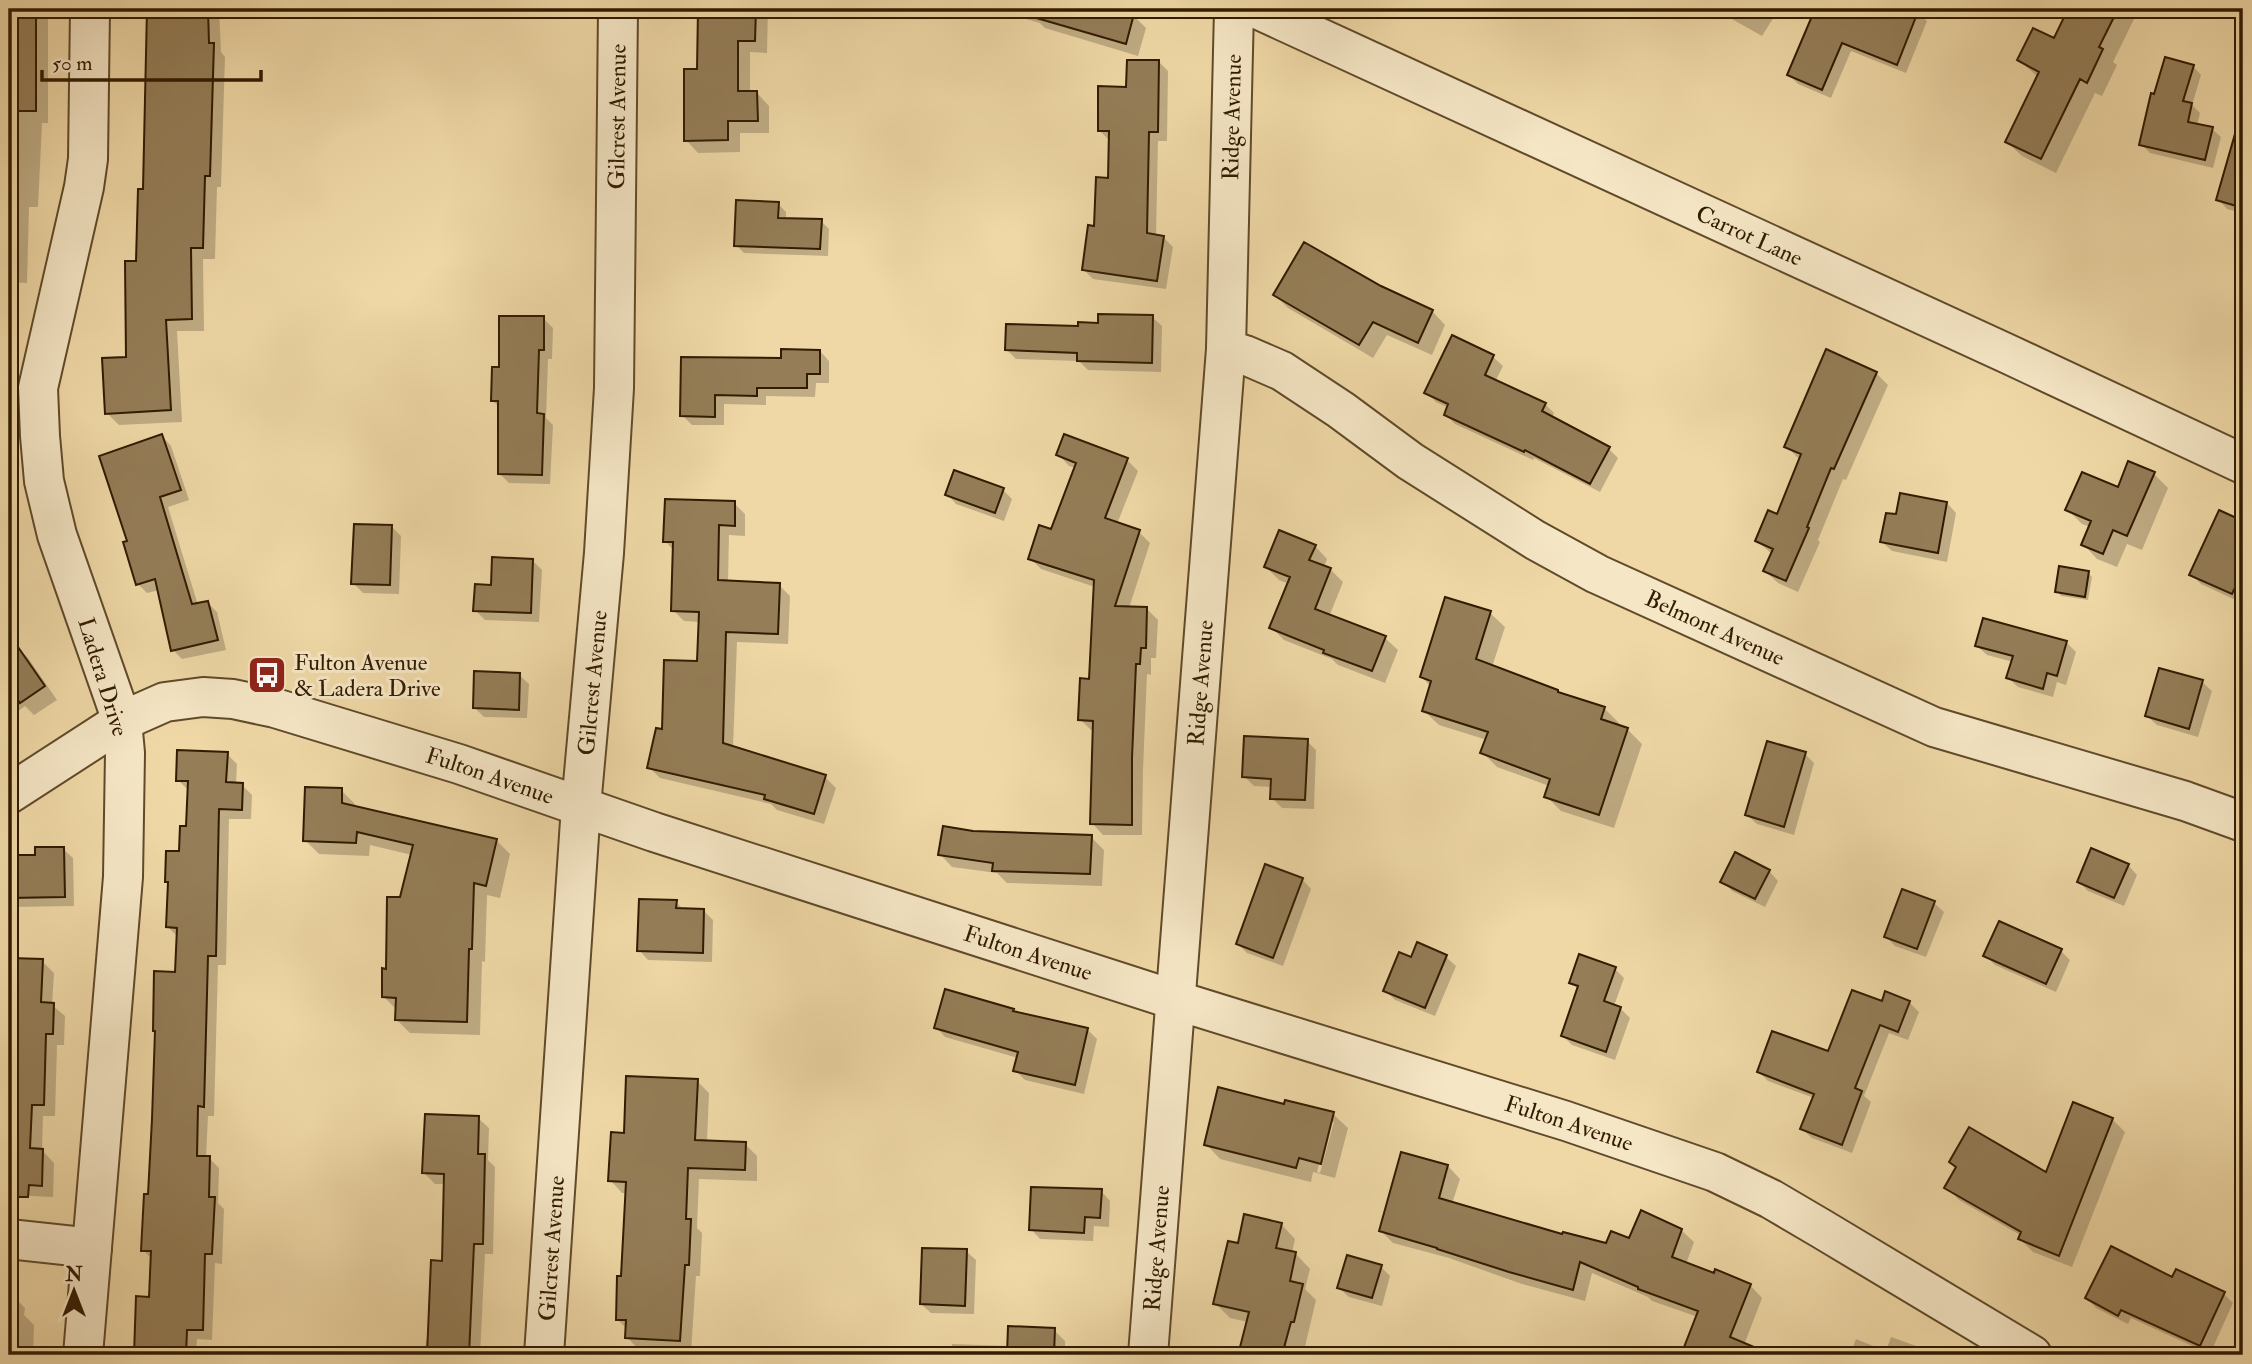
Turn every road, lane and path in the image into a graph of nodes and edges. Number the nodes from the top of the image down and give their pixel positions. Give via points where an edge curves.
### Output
1 (90, 9) edge
2 (618, 9) edge
3 (1234, 9) edge
4 (1257, 9) edge
5 (1226, 349) junction
6 (24, 395) edge
7 (2243, 464) edge
8 (122, 721) junction
9 (9, 794) edge
10 (582, 806) junction
11 (2243, 822) edge
12 (1175, 1000) junction
13 (9, 1239) edge
14 (92, 1248) junction
15 (83, 1355) edge
16 (544, 1355) edge
17 (1147, 1355) edge
18 (2032, 1355) edge

1 - 6 street, Ladera Drive via 84,187
2 - 10 street, Gilcrest Avenue via 614,387
3 - 5 street, Ridge Avenue
4 - 7 street, Carrot Lane
5 - 11 street, Belmont Avenue via 1282,371 1410,461 1597,574 1934,727
5 - 12 street, Ridge Avenue
6 - 8 street, Ladera Drive via 40,436 44,481 57,535
8 - 9 street, Fulton Avenue
8 - 10 street, Fulton Avenue via 165,702 233,699 458,764
8 - 14 street, Ladera Drive via 123,877
10 - 12 street, Fulton Avenue
10 - 16 street, Gilcrest Avenue
12 - 17 street, Ridge Avenue
12 - 18 street, Fulton Avenue via 1715,1172 1822,1229
13 - 14 street
14 - 15 street, Ladera Drive

